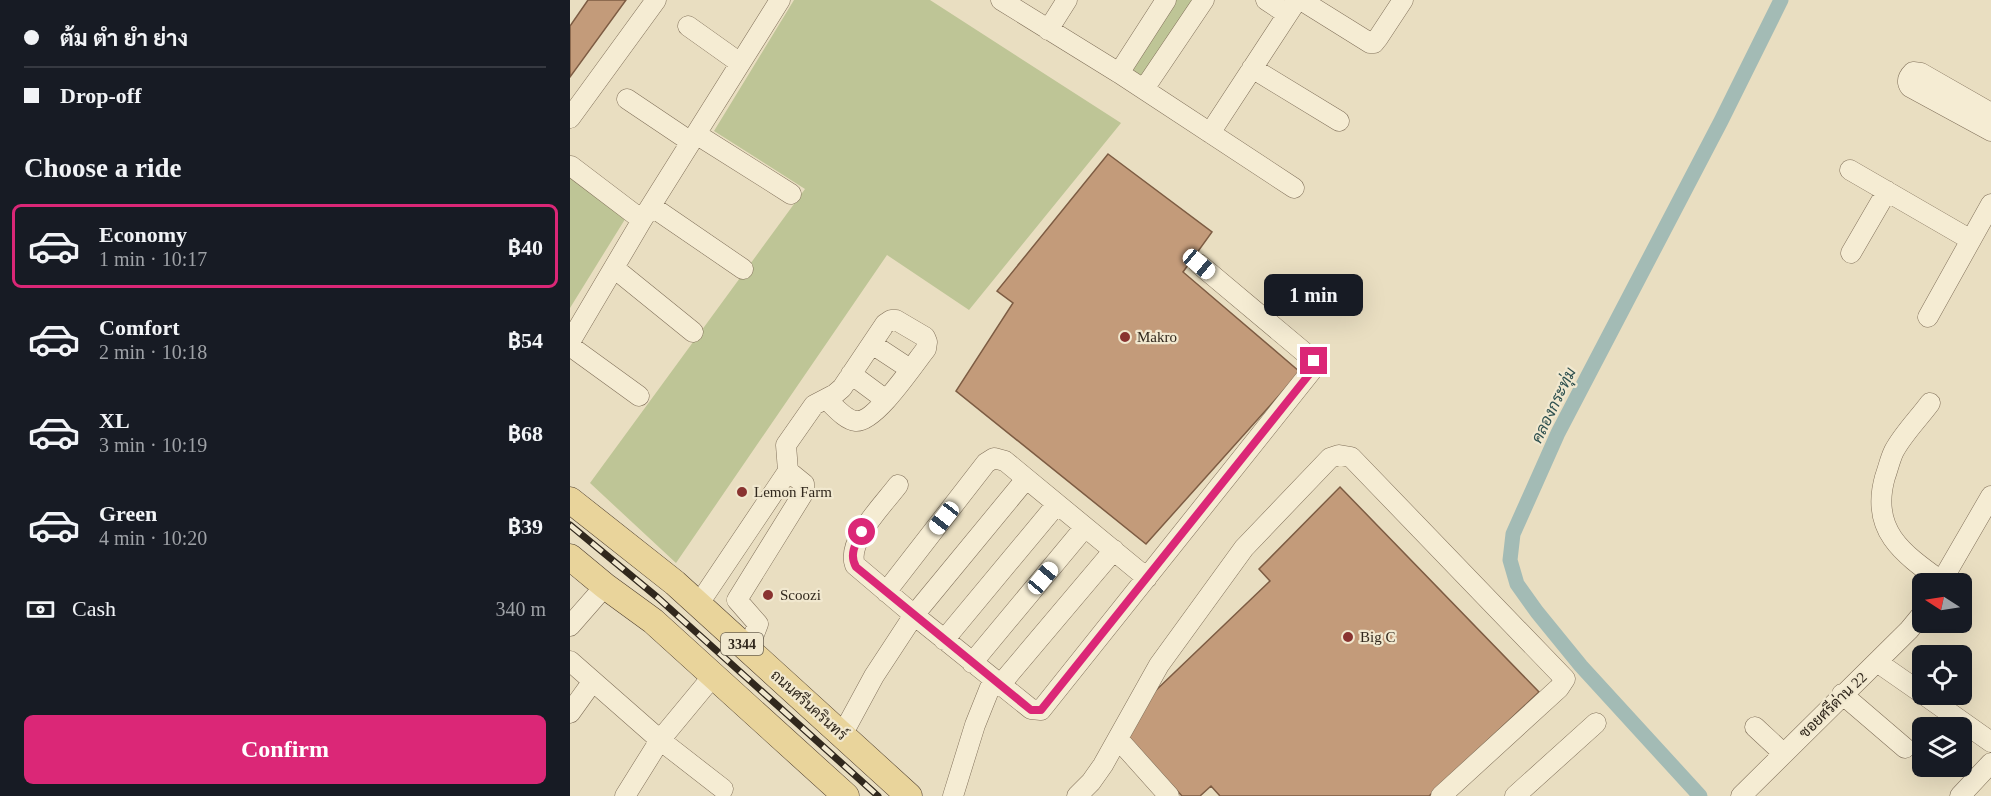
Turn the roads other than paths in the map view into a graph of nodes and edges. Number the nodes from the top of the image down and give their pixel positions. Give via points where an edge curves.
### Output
1 (656, 0) edge
2 (780, 0) edge
3 (1001, 0) edge
4 (1067, 0) edge
5 (1166, 0) edge
6 (1204, 0) edge
7 (1266, 0) edge
8 (1403, 0) edge
9 (1295, 5) edge
10 (688, 26) dead end
11 (1048, 30) junction
12 (740, 63) junction
13 (1252, 68) junction
14 (1119, 73) junction
15 (1144, 89) junction
16 (627, 99) dead end
17 (1991, 113) edge
18 (570, 118) edge
19 (1339, 121) dead end
20 (1991, 131) edge
21 (1210, 133) junction
22 (694, 138) junction
23 (572, 166) dead end
24 (1850, 170) dead end
25 (1294, 188) dead end
26 (1887, 191) junction
27 (791, 194) dead end
28 (1991, 204) edge
29 (647, 213) junction
30 (1971, 240) junction
31 (1851, 253) dead end
32 (1199, 264) dead end
33 (614, 268) junction
34 (743, 269) dead end
35 (1928, 317) dead end
36 (693, 332) dead end
37 (570, 344) edge
38 (872, 344) junction
39 (910, 369) junction
40 (851, 374) junction
41 (639, 396) dead end
42 (826, 399) junction
43 (886, 399) junction
44 (1930, 403) dead end
45 (788, 471) junction
46 (1026, 479) junction
47 (898, 485) dead end
48 (1991, 496) edge
49 (570, 500) edge
50 (1057, 504) junction
51 (1086, 527) junction
52 (1114, 550) junction
53 (570, 557) edge
54 (1929, 573) edge
55 (1946, 573) edge
56 (1148, 578) junction
57 (715, 579) junction
58 (605, 586) junction
59 (886, 592) junction
60 (737, 600) junction
61 (698, 605) junction
62 (914, 615) junction
63 (570, 626) edge
64 (1912, 626) edge
65 (944, 640) junction
66 (748, 650) junction
67 (570, 661) edge
68 (1877, 662) junction
69 (972, 663) junction
70 (714, 676) junction
71 (593, 681) junction
72 (997, 682) junction
73 (1912, 686) edge
74 (1842, 694) junction
75 (1939, 705) edge
76 (570, 712) edge
77 (1596, 723) dead end
78 (1755, 727) dead end
79 (842, 735) junction
80 (1118, 739) junction
81 (660, 740) junction
82 (1991, 742) edge
83 (1905, 748) dead end
84 (1783, 753) junction
85 (1991, 763) edge
86 (723, 789) dead end
87 (836, 793) edge
88 (625, 796) edge
89 (909, 796) edge
90 (953, 796) edge
91 (1077, 796) edge
92 (1169, 796) edge
93 (1441, 796) edge
94 (1515, 796) edge
95 (1741, 796) edge
96 (1960, 796) edge

1 - 18 street
2 - 12 street
3 - 11 street
4 - 11 street
5 - 14 street
6 - 15 street
7 - 9 street
8 - 9 street via 1374,43
9 - 13 street
10 - 12 street
11 - 14 street
12 - 22 street
13 - 19 street
13 - 21 street
14 - 15 street
15 - 21 street
16 - 22 street
17 - 20 street via 1921,73 1909,76 1910,87
21 - 25 street
22 - 27 street
22 - 29 street
23 - 29 street
24 - 26 street
26 - 30 street
26 - 31 street
28 - 30 street
29 - 33 street
29 - 34 street
30 - 35 street
32 - 56 street via 1311,358 1314,365
33 - 36 street
33 - 37 street
37 - 41 street
38 - 39 street
38 - 39 street via 891,320 925,337 926,349
38 - 40 street
39 - 43 street
40 - 42 street via 842,388
40 - 43 street
42 - 43 street via 857,421 866,419
42 - 45 street via 814,405 786,445
44 - 54 street via 1894,451 1880,506 1883,522 1893,539
45 - 57 street
45 - 60 street via 804,484 804,492
46 - 50 street
46 - 59 street via 1000,459 990,459
46 - 62 street
47 - 59 street via 862,532 853,555 856,567
48 - 55 street
49 - 61 main road, ถนนศรีนครินทร์ / 3344
50 - 51 street
50 - 65 street
51 - 52 street
51 - 69 street
52 - 56 street
52 - 72 street
53 - 58 main road, 3344
56 - 72 street via 1041,710 1031,710
57 - 60 street
57 - 61 street
58 - 63 street
58 - 70 main road, 3344 via 653,621
59 - 62 street
60 - 66 street via 758,624
61 - 66 main road, ถนนศรีนครินทร์ / 3344
62 - 65 street
62 - 79 street via 861,697
64 - 68 street, ซอยศรีด่าน 22
65 - 69 street
66 - 79 main road, ถนนศรีนครินทร์ / 3344
67 - 71 street
68 - 73 street
68 - 74 street, ซอยศรีด่าน 22
69 - 72 street
70 - 81 street
70 - 87 main road, 3344
71 - 76 street
71 - 81 street
72 - 90 street via 975,725
74 - 83 street
74 - 84 street, ซอยศรีด่าน 22
75 - 82 street
77 - 94 street
78 - 84 street
79 - 89 main road, ถนนศรีนครินทร์ / 3344
80 - 91 street via 1096,775
80 - 92 street
80 - 93 street via 1160,665 1244,548 1330,458 1344,455 1565,679
81 - 86 street
81 - 88 street
84 - 95 street, ซอยศรีด่าน 22
85 - 96 street

